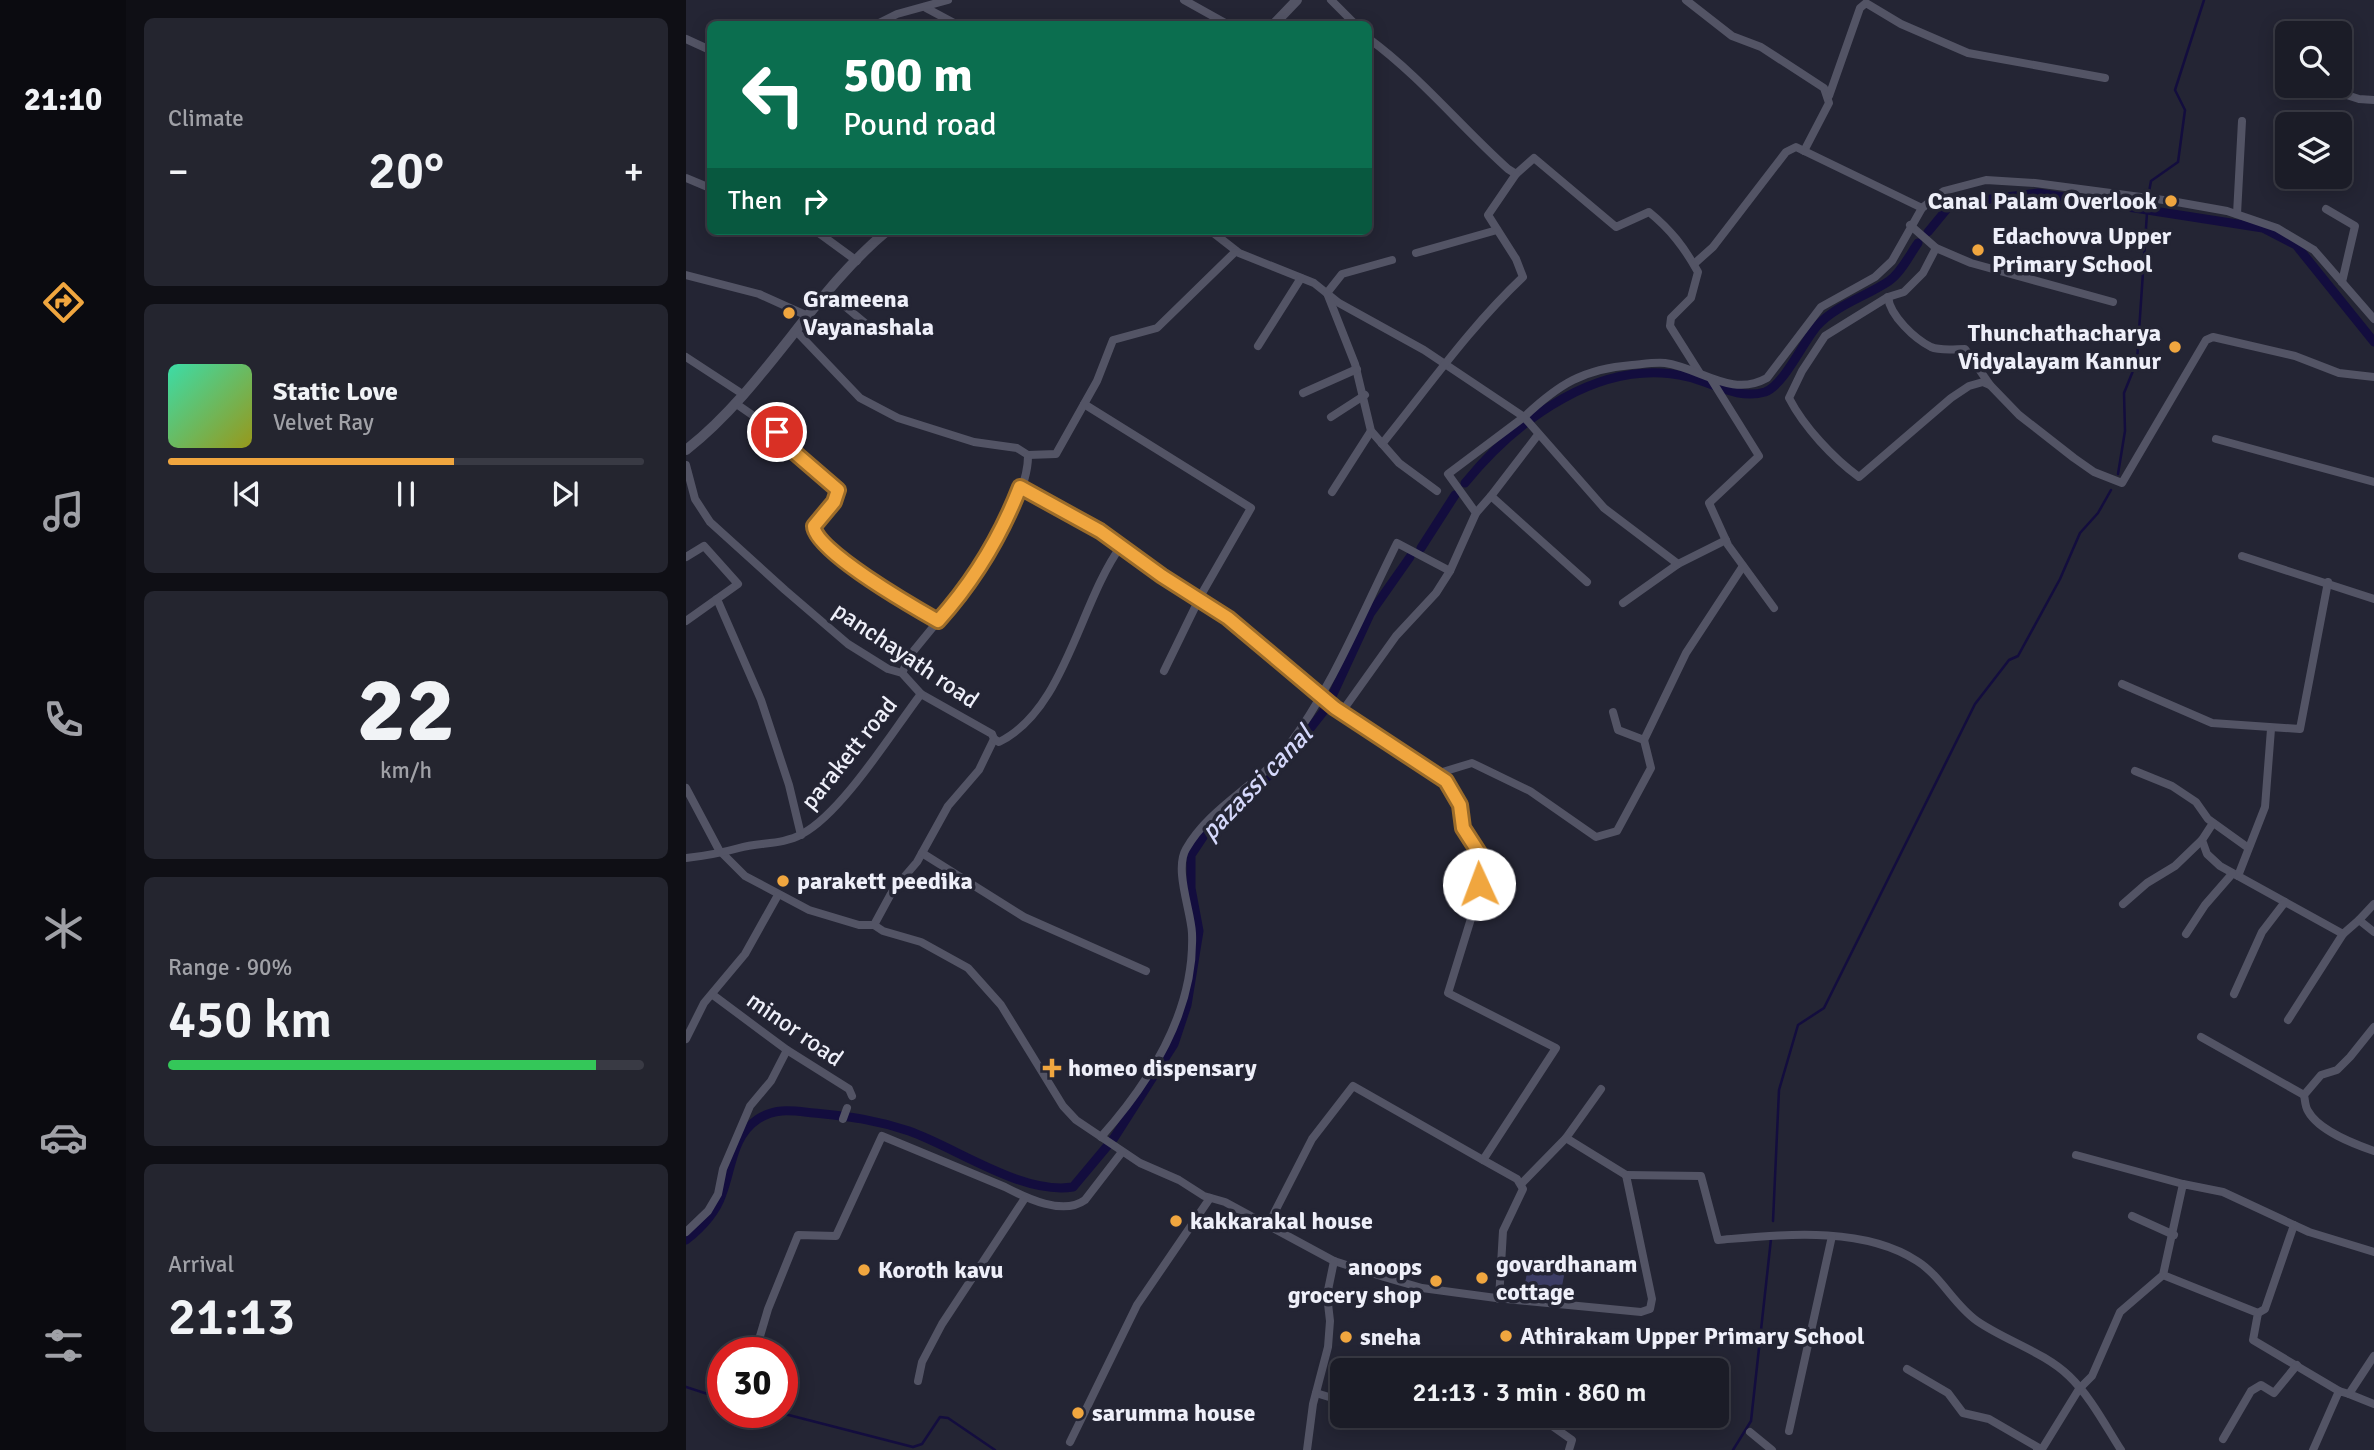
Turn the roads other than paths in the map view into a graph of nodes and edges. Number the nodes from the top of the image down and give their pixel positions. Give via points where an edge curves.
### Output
1 (948, 0) edge
2 (1184, 0) edge
3 (1297, 0) edge
4 (1331, 0) edge
5 (1686, 0) edge
6 (1865, 1) edge
7 (926, 8) junction
8 (883, 21) edge
9 (950, 21) edge
10 (1222, 21) edge
11 (1277, 21) edge
12 (1352, 21) edge
13 (686, 39) edge
14 (1372, 41) edge
15 (707, 49) edge
16 (2105, 78) dead end
17 (1829, 96) junction
18 (2352, 97) edge
19 (2374, 100) edge
20 (2242, 121) dead end
21 (1804, 150) junction
22 (1516, 174) junction
23 (686, 178) edge
24 (707, 187) edge
25 (1922, 208) junction
26 (2326, 209) dead end
27 (2237, 214) junction
28 (1910, 225) junction
29 (1497, 229) junction
30 (821, 235) edge
31 (883, 235) edge
32 (1216, 235) edge
33 (1936, 248) junction
34 (1236, 251) junction
35 (1416, 253) dead end
36 (1392, 260) dead end
37 (857, 261) junction
38 (1694, 264) junction
39 (686, 275) edge
40 (1301, 278) junction
41 (2342, 282) junction
42 (830, 293) junction
43 (1327, 293) junction
44 (1888, 297) junction
45 (2113, 302) dead end
46 (810, 317) junction
47 (2374, 319) edge
48 (797, 332) junction
49 (877, 334) dead end
50 (1258, 346) dead end
51 (686, 357) edge
52 (1445, 366) junction
53 (1357, 369) junction
54 (1699, 372) junction
55 (2374, 377) edge
56 (1711, 379) junction
57 (1990, 385) junction
58 (1303, 393) dead end
59 (1365, 395) junction
60 (740, 399) junction
61 (1084, 404) junction
62 (1331, 417) dead end
63 (1524, 418) junction
64 (1371, 431) junction
65 (1537, 436) junction
66 (2216, 439) dead end
67 (1382, 443) junction
68 (686, 450) edge
69 (1028, 454) junction
70 (686, 465) edge
71 (2374, 482) edge
72 (1020, 487) junction
73 (1437, 491) dead end
74 (1332, 492) dead end
75 (1491, 496) junction
76 (1476, 513) junction
77 (1726, 540) junction
78 (1121, 546) junction
79 (2242, 556) dead end
80 (686, 557) edge
81 (1678, 564) junction
82 (1743, 566) junction
83 (1450, 571) junction
84 (1587, 582) dead end
85 (2328, 582) junction
86 (717, 599) junction
87 (2374, 599) edge
88 (1198, 601) junction
89 (1623, 603) dead end
90 (1774, 608) dead end
91 (686, 621) edge
92 (938, 621) junction
93 (1164, 671) dead end
94 (902, 673) junction
95 (2122, 684) dead end
96 (921, 695) junction
97 (1321, 695) junction
98 (1338, 710) junction
99 (1613, 712) dead end
100 (2272, 729) junction
101 (994, 739) junction
102 (1644, 740) junction
103 (2136, 771) dead end
104 (1436, 774) junction
105 (686, 788) edge
106 (2213, 823) junction
107 (801, 835) junction
108 (2202, 840) junction
109 (2247, 847) junction
110 (922, 853) junction
111 (724, 854) junction
112 (686, 858) edge
113 (2235, 875) junction
114 (778, 895) junction
115 (2285, 902) junction
116 (2123, 904) dead end
117 (2374, 904) edge
118 (2359, 920) junction
119 (874, 925) junction
120 (2374, 932) edge
121 (2186, 934) dead end
122 (2343, 934) junction
123 (1146, 971) dead end
124 (2234, 994) dead end
125 (713, 995) junction
126 (2288, 1020) dead end
127 (2374, 1027) edge
128 (2201, 1037) dead end
129 (686, 1039) edge
130 (787, 1050) junction
131 (1601, 1088) dead end
132 (2304, 1095) junction
133 (852, 1096) dead end
134 (847, 1108) dead end
135 (843, 1119) dead end
136 (1566, 1138) junction
137 (1107, 1141) junction
138 (2374, 1151) edge
139 (1122, 1152) junction
140 (2076, 1155) dead end
141 (1483, 1160) junction
142 (1626, 1175) junction
143 (1521, 1184) junction
144 (2183, 1184) junction
145 (1025, 1198) junction
146 (1210, 1198) junction
147 (2132, 1216) dead end
148 (2294, 1225) junction
149 (1267, 1227) junction
150 (686, 1232) edge
151 (2174, 1235) junction
152 (1832, 1236) junction
153 (2374, 1252) edge
154 (1334, 1261) junction
155 (2163, 1275) junction
156 (1499, 1299) junction
157 (2258, 1313) junction
158 (760, 1337) edge
159 (2374, 1356) edge
160 (2297, 1365) junction
161 (1907, 1369) dead end
162 (918, 1381) dead end
163 (2079, 1389) junction
164 (2339, 1391) junction
165 (1316, 1393) junction
166 (2349, 1394) junction
167 (1330, 1397) edge
168 (2374, 1404) edge
169 (1555, 1428) edge
170 (1789, 1431) dead end
171 (1750, 1433) dead end
172 (2223, 1438) dead end
173 (1070, 1442) dead end
174 (2038, 1449) edge
175 (1307, 1450) edge
176 (1569, 1450) edge
177 (1772, 1450) edge
178 (2121, 1450) edge
179 (2313, 1450) edge

1 - 7 street
2 - 10 street
3 - 11 main road
4 - 12 street
5 - 17 street via 1732,36 1761,47 1824,88
6 - 16 street via 1901,24 1968,53
6 - 17 street
7 - 8 street
7 - 9 street
13 - 15 street
14 - 22 street via 1429,88 1481,145
17 - 21 street
18 - 19 street
20 - 27 street
21 - 25 street
21 - 38 street via 1796,147 1786,152 1713,247
22 - 29 street via 1488,215
22 - 38 street via 1534,158 1616,227 1649,212 1670,229
23 - 24 street
25 - 27 street via 1944,191 1970,182 2004,179
25 - 28 street
26 - 41 street via 2354,226
27 - 41 street via 2277,228 2314,250
28 - 33 street
28 - 56 street via 1892,261 1875,277 1821,307 1767,378 1739,387
29 - 35 street
29 - 52 street via 1523,276 1459,343
30 - 37 street
31 - 37 main road
32 - 34 street
33 - 44 street via 1923,273 1904,292
33 - 45 street via 1971,263
34 - 40 street
34 - 61 street via 1157,328 1112,340
36 - 43 street via 1342,274
37 - 42 main road
38 - 54 street via 1698,272 1691,298 1670,322
39 - 46 street via 759,294
40 - 43 street
40 - 50 street
41 - 47 street
42 - 46 main road
42 - 49 street
43 - 52 street
43 - 53 street
44 - 57 street via 1899,320 1932,347 1965,349
44 - 57 street via 1825,336 1789,398 1850,470 1860,477 1969,386
46 - 48 main road
48 - 60 main road
48 - 69 street via 860,398 898,418
51 - 60 street
52 - 63 street
52 - 67 street
53 - 58 street
53 - 59 street
54 - 56 street
54 - 63 street via 1663,363 1598,369 1550,393
55 - 57 street via 2339,373 2295,356 2213,337 2206,340 2122,483 2074,458 2019,415
56 - 77 street via 1759,456 1709,503
59 - 62 street
59 - 64 street
60 - 68 main road
60 - 92 street via 838,490 814,526 821,542 865,576
61 - 69 street via 1056,454
61 - 88 street via 1251,508
63 - 65 street
63 - 76 street via 1448,474
64 - 67 street
64 - 74 street
65 - 75 street
65 - 81 street via 1604,508
66 - 71 street
67 - 73 street via 1399,463
69 - 72 street
70 - 94 street, panchayath road via 695,499 710,522 848,644
72 - 78 street
72 - 92 street via 1003,530
75 - 76 street
75 - 84 street
76 - 83 street
77 - 81 street
77 - 82 street
78 - 88 street
78 - 101 street via 1096,586 1070,656 1029,722 999,742
79 - 85 street
80 - 86 street via 704,546 738,584
81 - 89 street
82 - 90 street
82 - 102 street via 1686,653
83 - 97 street via 1397,543
83 - 98 street
85 - 87 street
85 - 100 street via 2304,722 2295,731
86 - 91 street
86 - 107 street via 761,700
88 - 93 street
88 - 97 street via 1228,618
92 - 94 street
94 - 96 street, panchayath road
95 - 100 street via 2212,723
96 - 101 street, panchayath road
96 - 107 street, parakett road via 850,789 823,820
97 - 98 street
97 - 137 street via 1260,779 1210,816 1184,852 1183,882 1192,933 1183,993 1157,1065
98 - 104 street
99 - 102 street via 1618,730
100 - 109 street via 2264,807
101 - 110 street, panchayath road via 985,760 948,806
102 - 104 street via 1651,768 1617,831 1596,837 1530,792 1472,763
103 - 106 street via 2196,802
104 - 141 street via 1446,781 1460,805 1463,828 1483,859 1474,909 1448,993 1556,1048
105 - 111 street
106 - 108 street
106 - 109 street
107 - 111 street, parakett road
108 - 113 street via 2207,854
108 - 116 street
109 - 113 street
110 - 119 street, panchayath road via 884,902
110 - 123 street via 1024,917
111 - 112 street, parakett road
111 - 114 street via 739,872
113 - 115 street
113 - 121 street via 2205,905
114 - 119 street via 809,910
114 - 125 street via 745,954
115 - 122 street
115 - 124 street via 2262,932
117 - 118 street
118 - 120 street
118 - 122 street
119 - 137 street via 921,942 968,968 1001,1005 1062,1106
122 - 126 street
125 - 129 street
125 - 130 street, minor road
127 - 132 street via 2350,1058 2337,1070 2321,1075
128 - 132 street
130 - 133 street, minor road via 849,1089
130 - 150 street via 771,1081 750,1106 723,1169 718,1194
131 - 136 street
132 - 138 street via 2307,1111 2320,1123
134 - 135 street
136 - 142 street
136 - 143 street
137 - 139 street
139 - 145 street via 1077,1206
139 - 146 street
140 - 144 street
141 - 143 street
141 - 149 street via 1353,1086 1312,1139
142 - 152 street via 1701,1176 1718,1240
142 - 156 street via 1652,1299 1650,1309 1623,1312
143 - 156 street via 1523,1189 1503,1231
144 - 148 street via 2223,1192
144 - 151 street
145 - 158 street via 882,1136 836,1236 798,1235
145 - 162 street via 942,1324 922,1362
146 - 149 street
146 - 173 street via 1138,1305
147 - 151 street
148 - 153 street
148 - 157 street via 2265,1309
149 - 154 street
151 - 155 street
152 - 163 street via 1865,1239 1917,1261 1973,1318 2055,1365
152 - 170 street
154 - 156 street via 1422,1288
154 - 165 street via 1327,1295 1330,1321
155 - 157 street
155 - 163 street via 2120,1312 2092,1376
157 - 160 street via 2253,1340
159 - 166 street
160 - 164 street
160 - 172 street via 2274,1392 2261,1385 2251,1391
161 - 174 street via 1948,1393 1963,1413 1989,1419
163 - 174 street via 2042,1450
163 - 178 street
164 - 166 street
164 - 179 street
165 - 167 street
165 - 175 street
166 - 168 street
169 - 176 street via 1572,1440
171 - 177 street

